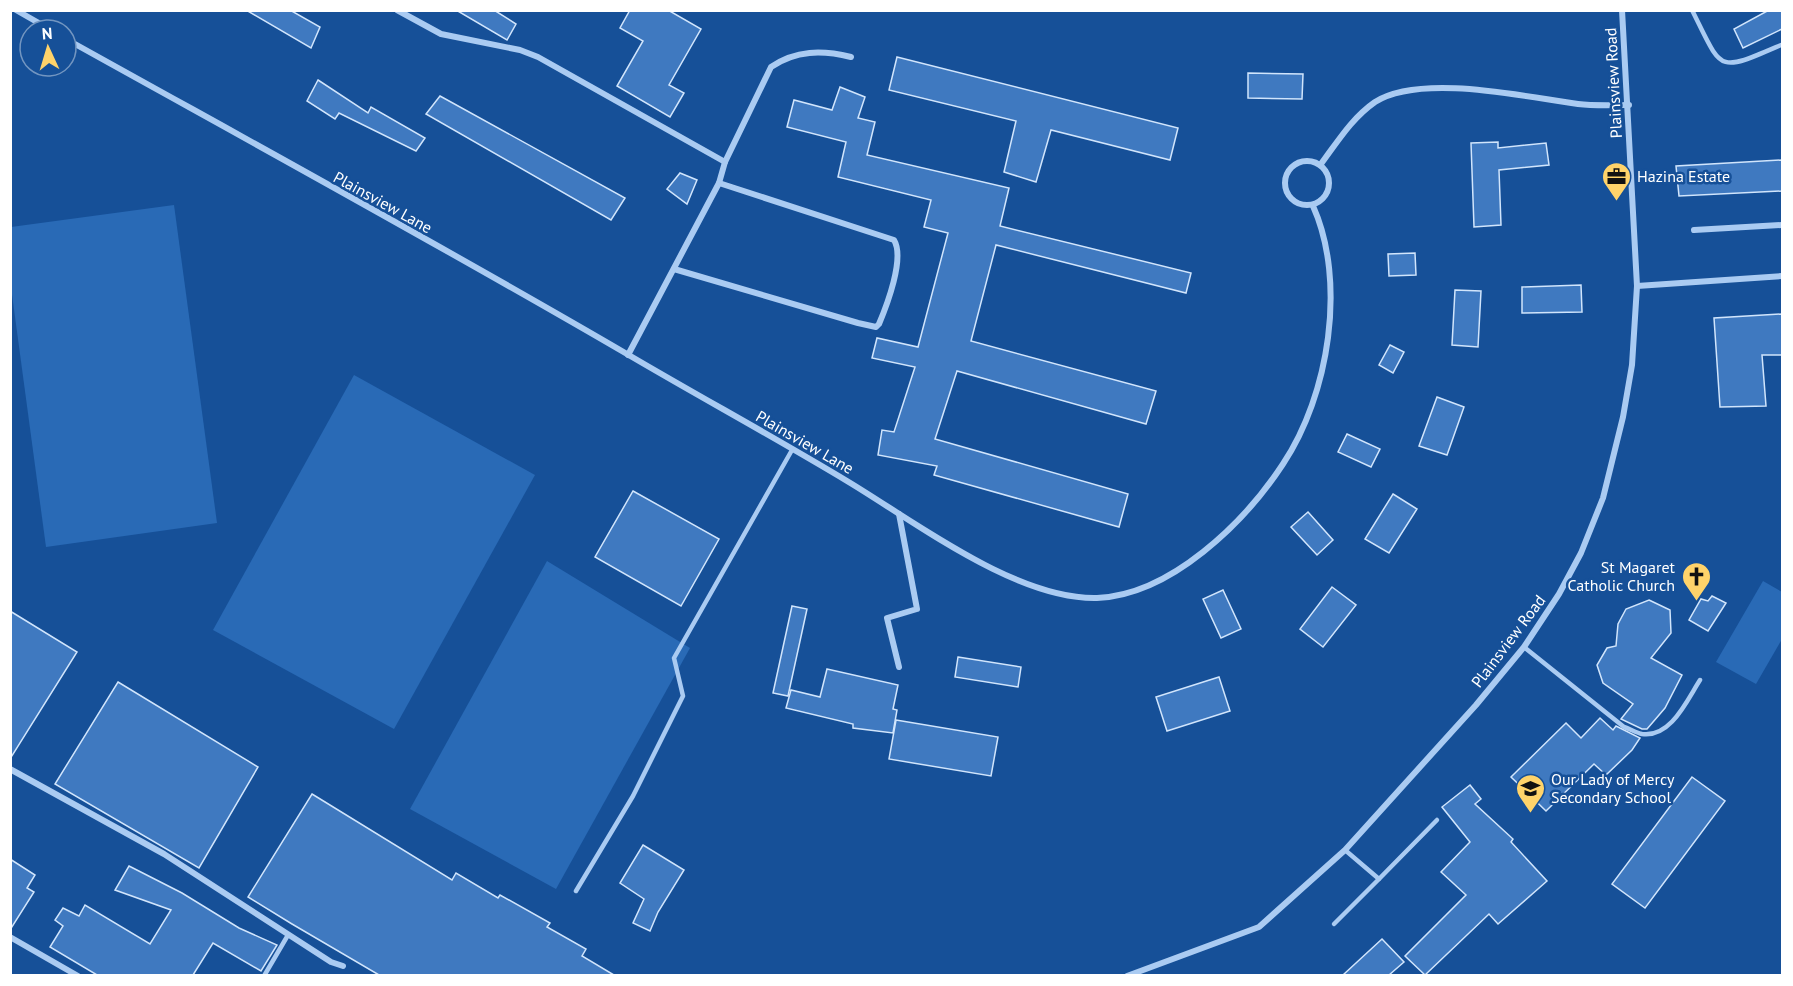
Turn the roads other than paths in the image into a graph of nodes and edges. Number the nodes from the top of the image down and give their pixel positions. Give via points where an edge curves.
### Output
1 (16, 10) edge
2 (397, 10) edge
3 (1622, 10) edge
4 (1692, 10) edge
5 (30, 18) edge
6 (1780, 45) dead end
7 (78, 46) edge
8 (851, 57) dead end
9 (1629, 105) junction
10 (725, 162) junction
11 (1321, 164) junction
12 (719, 183) junction
13 (1313, 206) junction
14 (1782, 225) edge
15 (1694, 230) dead end
16 (674, 269) junction
17 (1782, 276) edge
18 (1637, 286) junction
19 (628, 355) junction
20 (792, 450) junction
21 (899, 514) junction
22 (1524, 647) junction
23 (899, 667) dead end
24 (1700, 680) dead end
25 (10, 770) edge
26 (1437, 820) dead end
27 (1345, 850) junction
28 (1379, 879) junction
29 (576, 891) dead end
30 (1334, 924) dead end
31 (288, 935) junction
32 (10, 937) edge
33 (344, 966) dead end
34 (78, 975) edge
35 (264, 975) edge
36 (1127, 975) edge

1 - 5 street
2 - 10 street via 441,34 538,57
3 - 9 street, Plainsview Road
4 - 6 lane via 1715,57 1725,64 1738,64
7 - 19 street, Plainsview Lane
8 - 10 street via 805,52 771,67
9 - 11 street via 1580,104 1533,95 1426,88 1392,94 1355,117
9 - 18 street, Plainsview Road
10 - 12 street
11 - 13 street via 1330,177 1329,186 1327,194
11 - 13 street via 1306,160 1291,166 1284,179 1286,195 1299,204
12 - 16 street
12 - 16 street via 894,240 897,265 879,324 876,327 858,323
13 - 21 street, Plainsview Lane via 1324,231 1332,309 1327,347 1298,443 1268,487 1194,560 1148,586 1100,598 1063,596 1016,579
14 - 15 street
16 - 19 street
17 - 18 street
18 - 22 street, Plainsview Road via 1629,391 1603,498 1581,553
19 - 20 street, Plainsview Lane
20 - 21 street, Plainsview Lane
20 - 29 lane via 674,658 683,696 633,796
21 - 23 street via 917,609 887,618
22 - 24 lane via 1624,727 1643,734 1659,732 1673,720
22 - 27 street, Plainsview Road
25 - 31 street via 164,854
26 - 28 lane
27 - 28 lane
27 - 36 street, Plainsview Road via 1259,927
28 - 30 lane
31 - 33 street
31 - 35 lane
32 - 34 street

